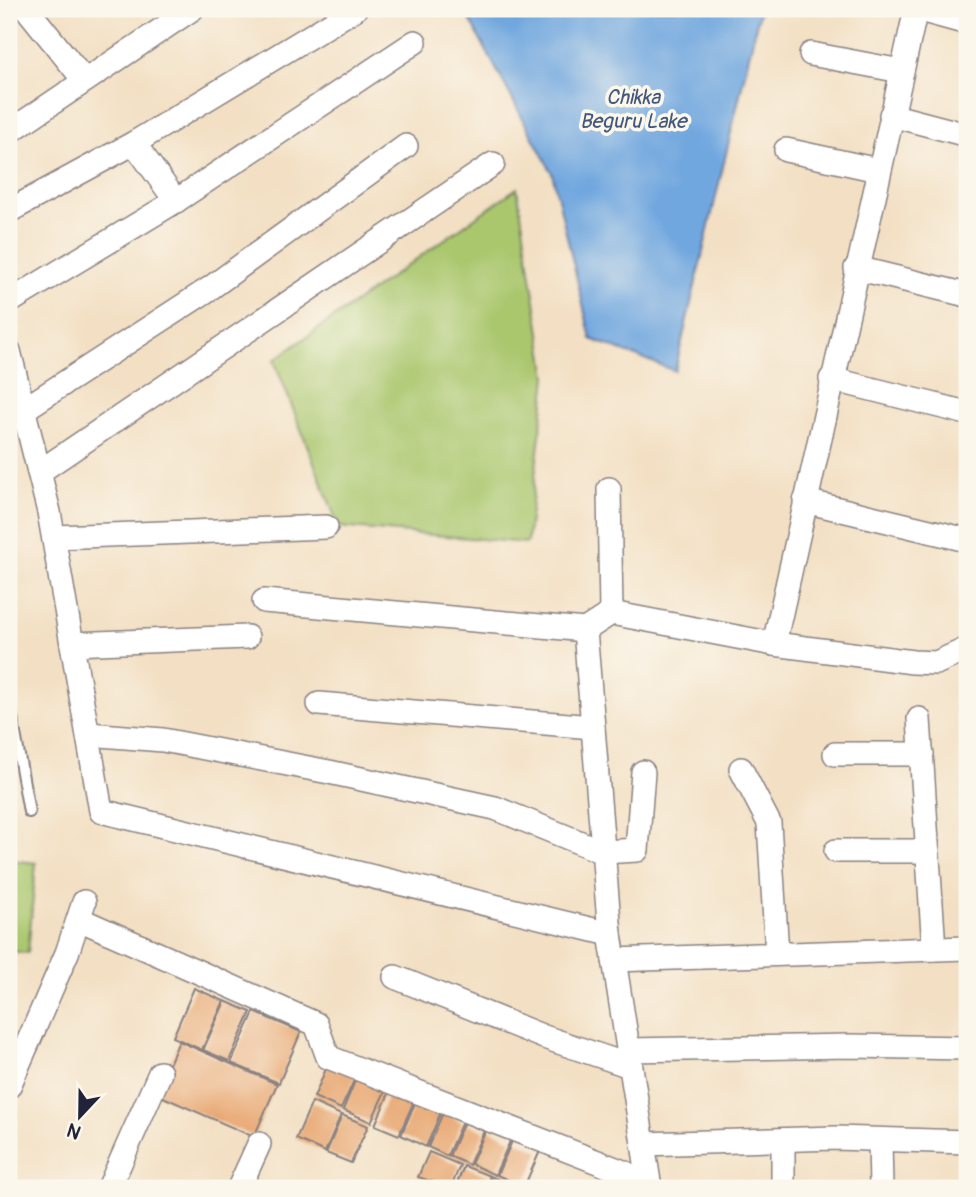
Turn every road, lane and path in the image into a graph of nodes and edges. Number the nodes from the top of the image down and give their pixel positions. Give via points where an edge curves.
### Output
1 (27, 9) edge
2 (192, 9) edge
3 (355, 9) edge
4 (916, 9) edge
5 (967, 23) edge
6 (415, 42) dead end
7 (811, 54) dead end
8 (901, 71) junction
9 (83, 80) junction
10 (891, 115) junction
11 (9, 132) edge
12 (967, 135) edge
13 (134, 143) junction
14 (406, 146) dead end
15 (786, 150) dead end
16 (493, 164) dead end
17 (878, 170) junction
18 (176, 201) junction
19 (9, 211) edge
20 (856, 268) junction
21 (967, 295) edge
22 (9, 302) edge
23 (9, 351) edge
24 (831, 379) junction
25 (23, 410) junction
26 (967, 413) edge
27 (39, 472) junction
28 (608, 489) dead end
29 (805, 501) junction
30 (326, 527) dead end
31 (54, 537) junction
32 (967, 540) edge
33 (264, 601) dead end
34 (611, 613) junction
35 (585, 630) junction
36 (247, 637) dead end
37 (72, 644) junction
38 (774, 644) junction
39 (967, 649) edge
40 (9, 699) edge
41 (319, 704) dead end
42 (919, 719) dead end
43 (593, 727) junction
44 (88, 734) junction
45 (835, 754) dead end
46 (922, 754) junction
47 (741, 769) dead end
48 (643, 772) dead end
49 (29, 812) dead end
50 (836, 851) dead end
51 (928, 851) junction
52 (603, 852) junction
53 (610, 934) junction
54 (967, 948) edge
55 (934, 949) junction
56 (777, 954) junction
57 (614, 960) junction
58 (396, 977) dead end
59 (967, 1048) edge
60 (629, 1058) junction
61 (160, 1073) dead end
62 (9, 1086) edge
63 (783, 1140) junction
64 (880, 1140) junction
65 (967, 1142) edge
66 (259, 1144) dead end
67 (643, 1144) junction
68 (649, 1185) edge
69 (109, 1188) edge
70 (239, 1188) edge
71 (783, 1188) edge
72 (881, 1188) edge

1 - 9 street
2 - 9 street
3 - 13 street
4 - 5 street
4 - 8 street
6 - 18 street
7 - 8 street
8 - 10 street
9 - 11 street
10 - 12 street
10 - 17 street
13 - 18 street
13 - 19 street
14 - 25 street via 209,289
15 - 17 street
16 - 27 street
17 - 20 street
18 - 22 street
20 - 21 street
20 - 24 street
23 - 25 street
24 - 26 street
24 - 29 street
25 - 27 street
27 - 31 street
28 - 34 street
29 - 32 street
29 - 38 street
30 - 31 street
31 - 37 street
33 - 35 street
34 - 35 street
34 - 38 street
35 - 43 street
36 - 37 street
37 - 44 street
38 - 39 street via 927,663
40 - 49 lane
41 - 43 street
42 - 46 street
43 - 52 street
44 - 52 street via 163,740 495,808
44 - 53 street via 101,811
45 - 46 street
46 - 51 street
47 - 56 street via 769,823
48 - 52 street via 637,850
50 - 51 street
51 - 55 street
52 - 53 street
53 - 57 street
54 - 55 street
55 - 56 street
56 - 57 street
57 - 60 street
58 - 60 street via 544,1037
59 - 60 street via 850,1046
60 - 67 street
61 - 69 street
62 - 68 street via 82,910 316,1024 328,1057
63 - 64 street
63 - 67 street
63 - 71 street
64 - 65 street
64 - 72 street
66 - 70 street
67 - 68 street

